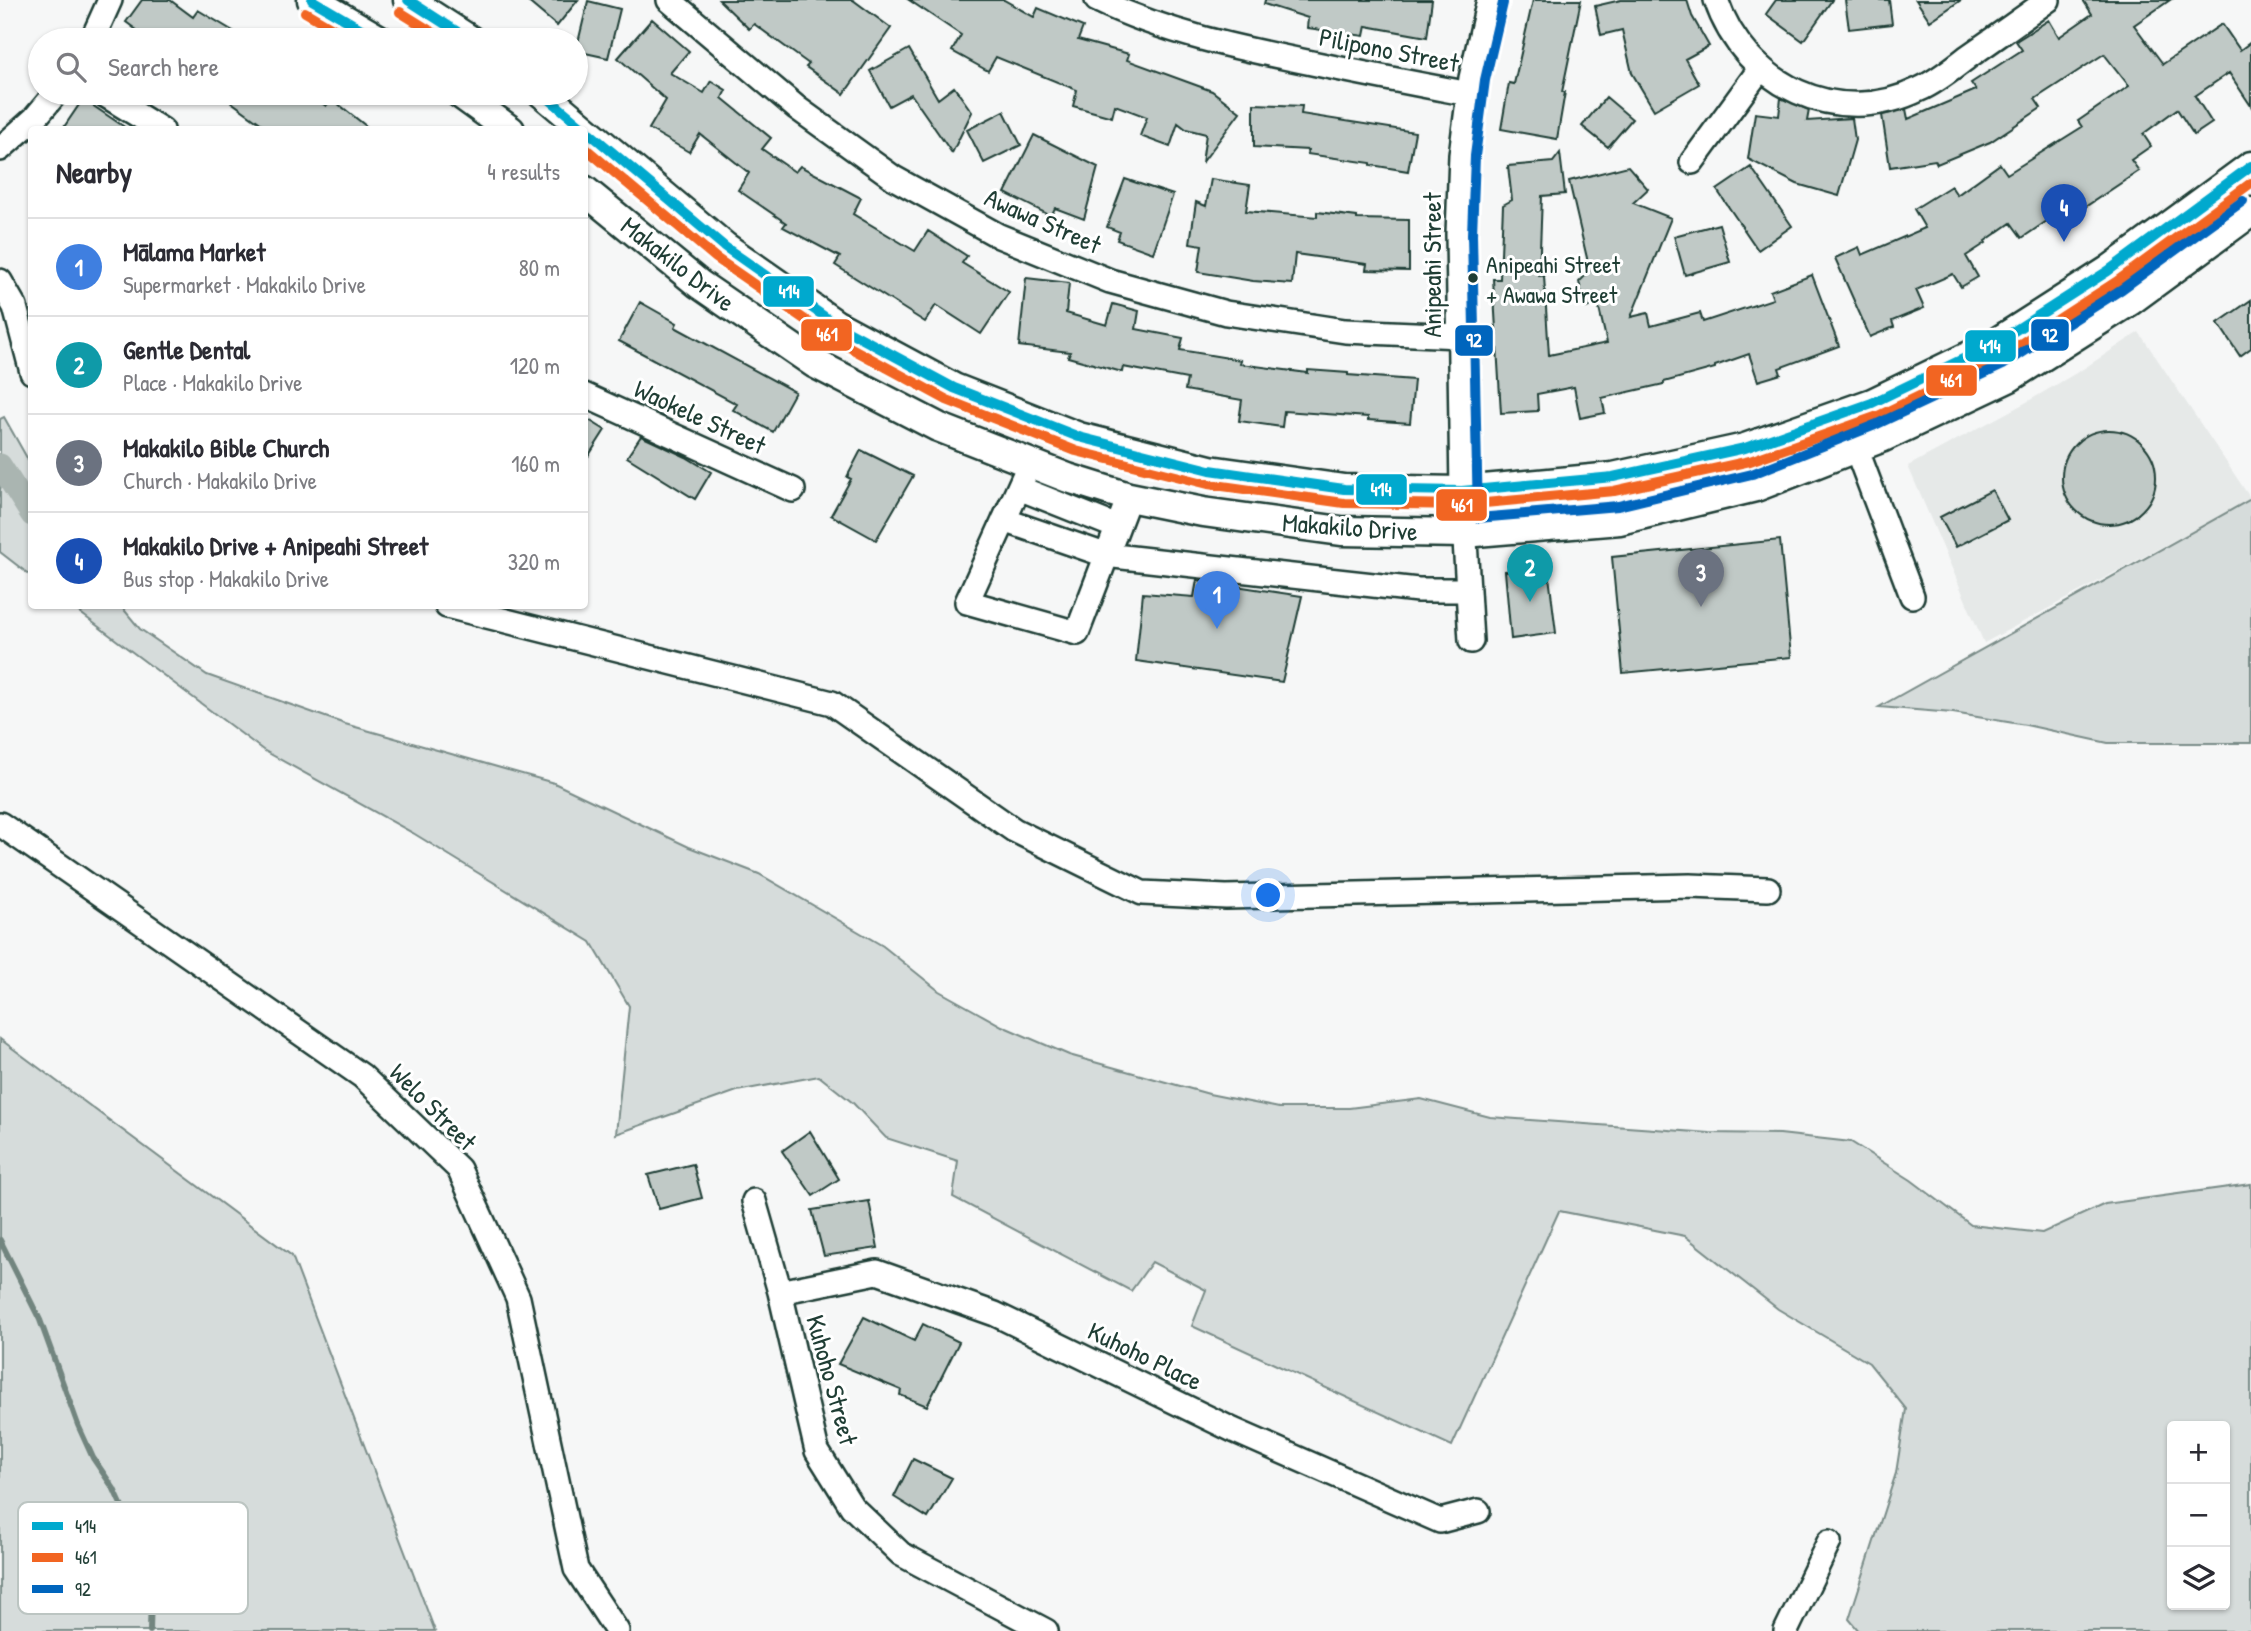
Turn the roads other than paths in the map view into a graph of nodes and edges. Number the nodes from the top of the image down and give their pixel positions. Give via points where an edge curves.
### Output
1 (110, 0) edge
2 (312, 0) edge
3 (408, 0) edge
4 (669, 0) edge
5 (1097, 0) edge
6 (1489, 0) edge
7 (1716, 0) edge
8 (2048, 0) edge
9 (97, 28) edge
10 (360, 28) edge
11 (451, 28) edge
12 (1760, 69) junction
13 (1469, 94) junction
14 (46, 105) edge
15 (121, 105) edge
16 (475, 105) edge
17 (556, 105) edge
18 (156, 126) edge
19 (504, 126) edge
20 (581, 126) edge
21 (588, 132) edge
22 (0, 149) edge
23 (1692, 162) dead end
24 (2251, 166) edge
25 (588, 193) edge
26 (2251, 212) edge
27 (0, 281) edge
28 (1460, 336) junction
29 (28, 357) edge
30 (588, 397) edge
31 (1856, 448) junction
32 (1024, 476) junction
33 (793, 490) dead end
34 (1462, 491) junction
35 (1129, 497) junction
36 (1004, 520) junction
37 (1117, 527) junction
38 (1464, 533) junction
39 (1105, 555) junction
40 (1468, 590) junction
41 (1912, 596) dead end
42 (459, 609) edge
43 (1471, 641) dead end
44 (0, 824) edge
45 (1769, 890) dead end
46 (754, 1201) dead end
47 (780, 1292) junction
48 (1478, 1511) dead end
49 (1829, 1542) dead end
50 (617, 1631) edge
51 (1046, 1631) edge
52 (1786, 1631) edge

1 - 9 street
2 - 10 main road
3 - 11 main road
4 - 28 street, Awawa Street via 797,108 894,178 999,236 1110,281 1226,313 1345,331
5 - 13 street, Pilipono Street via 1180,33 1241,49
6 - 13 street, Anipeahi Street
7 - 12 street via 1738,44
8 - 12 street via 1935,81 1888,101 1820,100 1788,88
12 - 23 street
13 - 28 street, Anipeahi Street via 1458,234
14 - 22 street
15 - 18 street
16 - 19 main road
17 - 20 main road, Makakilo Drive
21 - 34 main road, Makakilo Drive via 724,247 835,324 954,388 1079,436 1210,470 1343,489
24 - 34 main road, Makakilo Drive via 2108,271 1994,344 1872,403 1745,448 1613,477
25 - 32 main road, Makakilo Drive via 699,284 814,363
26 - 31 main road, Makakilo Drive via 2130,300 2010,377
27 - 29 street via 15,307
28 - 34 street, Anipeahi Street
30 - 33 street, Waokele Street
31 - 38 main road, Makakilo Drive via 1756,487 1620,520
31 - 41 street
32 - 35 main road, Makakilo Drive
32 - 36 street
32 - 37 street
34 - 38 street, Anipeahi Street
35 - 37 street
35 - 38 main road, Makakilo Drive via 1342,531
36 - 39 street
36 - 39 street via 967,602 1077,633
37 - 39 street
38 - 40 street, Anipeahi Street
39 - 40 street via 1419,590
40 - 43 street, Anipeahi Street
42 - 45 street via 832,703 1014,830 1142,892 1226,897 1690,886
44 - 50 street, Welo Street via 362,1076 459,1169 518,1298 576,1569
46 - 47 street, Kuhoho Street
47 - 48 street, Kuhoho Place via 877,1272 995,1314 1233,1430 1440,1521
47 - 51 street, Kuhoho Street via 817,1451 852,1507 901,1554
49 - 52 street

